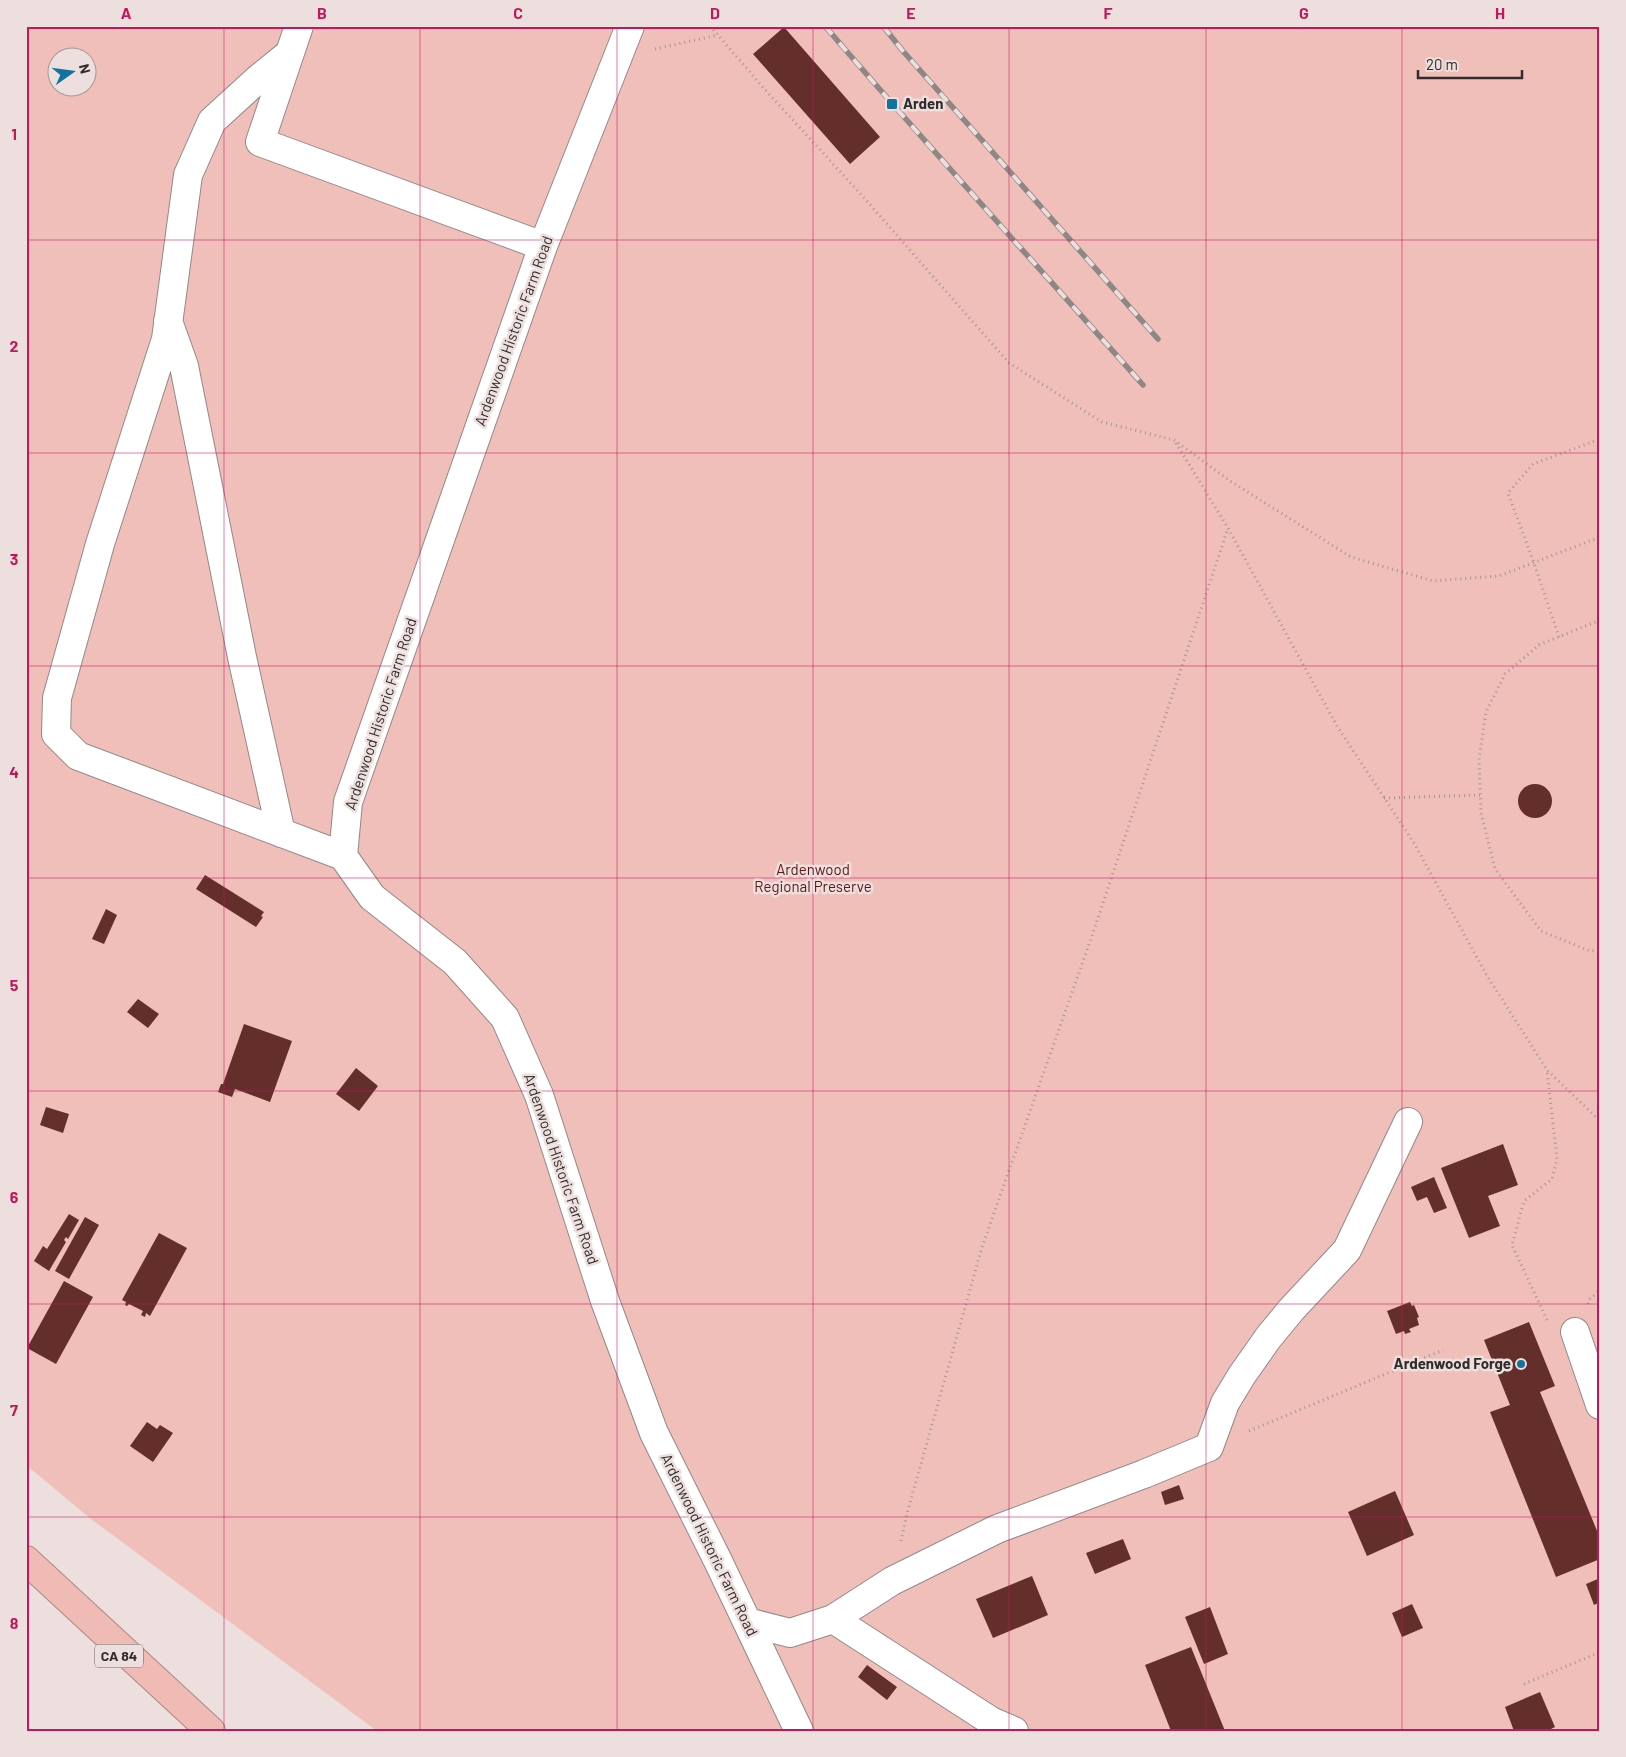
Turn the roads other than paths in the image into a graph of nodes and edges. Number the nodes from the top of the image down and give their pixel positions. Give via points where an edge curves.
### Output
1 (299, 26) edge
2 (630, 26) edge
3 (290, 53) junction
4 (543, 246) junction
5 (168, 321) junction
6 (281, 833) junction
7 (343, 856) junction
8 (1408, 1122) dead end
9 (1575, 1332) road end
10 (1600, 1405) edge
11 (26, 1560) edge
12 (26, 1582) edge
13 (833, 1619) junction
14 (748, 1622) junction
15 (211, 1731) edge
16 (799, 1731) edge
17 (1014, 1731) edge

1 - 3 street
2 - 4 street, Ardenwood Historic Farm Road
3 - 4 street via 260,142
3 - 5 street via 212,121 188,175
4 - 7 street, Ardenwood Historic Farm Road via 348,802
5 - 6 street via 184,366
5 - 6 street via 166,339 100,544 57,698 56,734 78,756
6 - 7 street
7 - 14 street, Ardenwood Historic Farm Road via 372,897 455,962 505,1018 539,1095 605,1301 654,1433
8 - 13 street via 1347,1250 1291,1310 1242,1375 1225,1403 1209,1447 997,1529 892,1581
9 - 10 street
11 - 15 highway
12 - 15 highway, CA 84
13 - 14 street via 790,1632
13 - 17 street via 991,1721
14 - 16 street, Ardenwood Historic Farm Road

